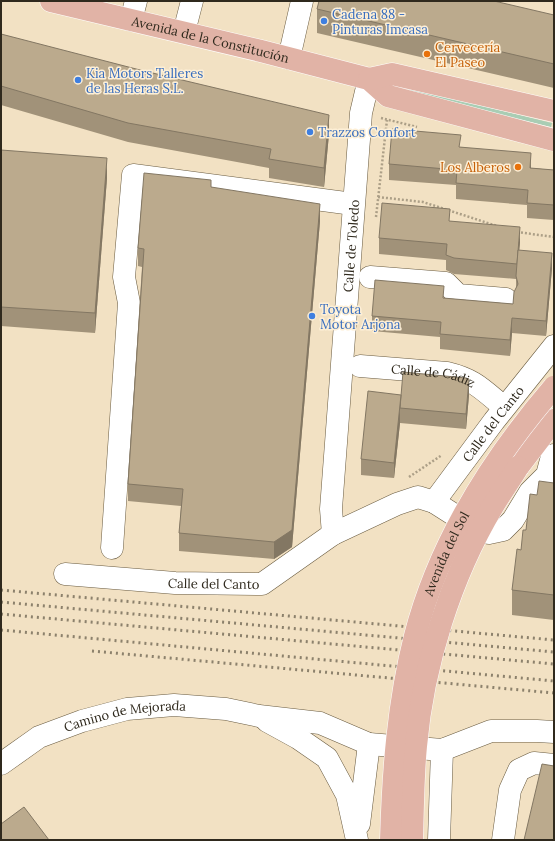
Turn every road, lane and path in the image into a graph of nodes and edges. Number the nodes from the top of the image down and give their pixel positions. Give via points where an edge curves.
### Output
1 (51, 1) edge
2 (192, 1) edge
3 (302, 1) edge
4 (77, 4) edge
5 (133, 10) edge
6 (184, 32) junction
7 (289, 58) junction
8 (369, 79) junction
9 (554, 111) edge
10 (554, 140) edge
11 (378, 197) dead end
12 (353, 204) junction
13 (498, 226) edge
14 (514, 231) edge
15 (554, 237) edge
16 (370, 277) dead end
17 (506, 299) dead end
18 (554, 346) edge
19 (360, 366) dead end
20 (554, 386) edge
21 (498, 403) dead end
22 (554, 420) edge
23 (552, 469) edge
24 (434, 502) junction
25 (333, 534) junction
26 (112, 548) dead end
27 (65, 574) dead end
28 (259, 716) junction
29 (554, 732) edge
30 (369, 744) junction
31 (442, 750) junction
32 (1, 764) edge
33 (554, 764) edge
34 (357, 840) edge
35 (391, 840) edge
36 (412, 840) edge
37 (439, 840) edge
38 (503, 840) edge

1 - 4 main road, Avenida de la Constitución
2 - 6 street
3 - 7 street
4 - 5 main road, Avenida de la Constitución
5 - 6 main road, Avenida de la Constitución
6 - 7 main road, Avenida de la Constitución
7 - 8 main road, Avenida de la Constitución
8 - 9 main road, Avenida de la Constitución via 392,74
8 - 10 main road, Avenida de la Constitución via 388,96
8 - 12 street, Calle de Toledo via 361,113
11 - 13 path via 423,202
12 - 25 street, Calle de Toledo via 331,509
12 - 26 street via 133,175 124,277 129,303
14 - 15 path
16 - 17 street via 446,283 458,295
18 - 24 street, Calle del Canto
19 - 21 street, Calle de Cádiz via 460,376 475,383
20 - 35 main road, Avenida del Sol, bridge via 500,456 475,496 452,538 430,590 415,636 404,691 394,772
22 - 36 main road, Avenida del Sol, bridge via 518,467 493,506 450,597 436,640 424,693 416,745
23 - 24 street, Calle del Canto via 530,492 513,520 503,530 489,533
24 - 25 street, Calle del Canto via 418,497
25 - 27 street, Calle del Canto via 262,584 175,583
28 - 30 street, Camino de Mejorada via 320,723
28 - 32 street, Camino de Mejorada via 226,709 174,705 127,709 82,721 39,737
28 - 34 street, Camino de Mejorada via 327,758 347,795
29 - 31 street via 491,731
30 - 31 street
30 - 34 street
31 - 37 street
33 - 38 street via 534,763 519,770 510,790

